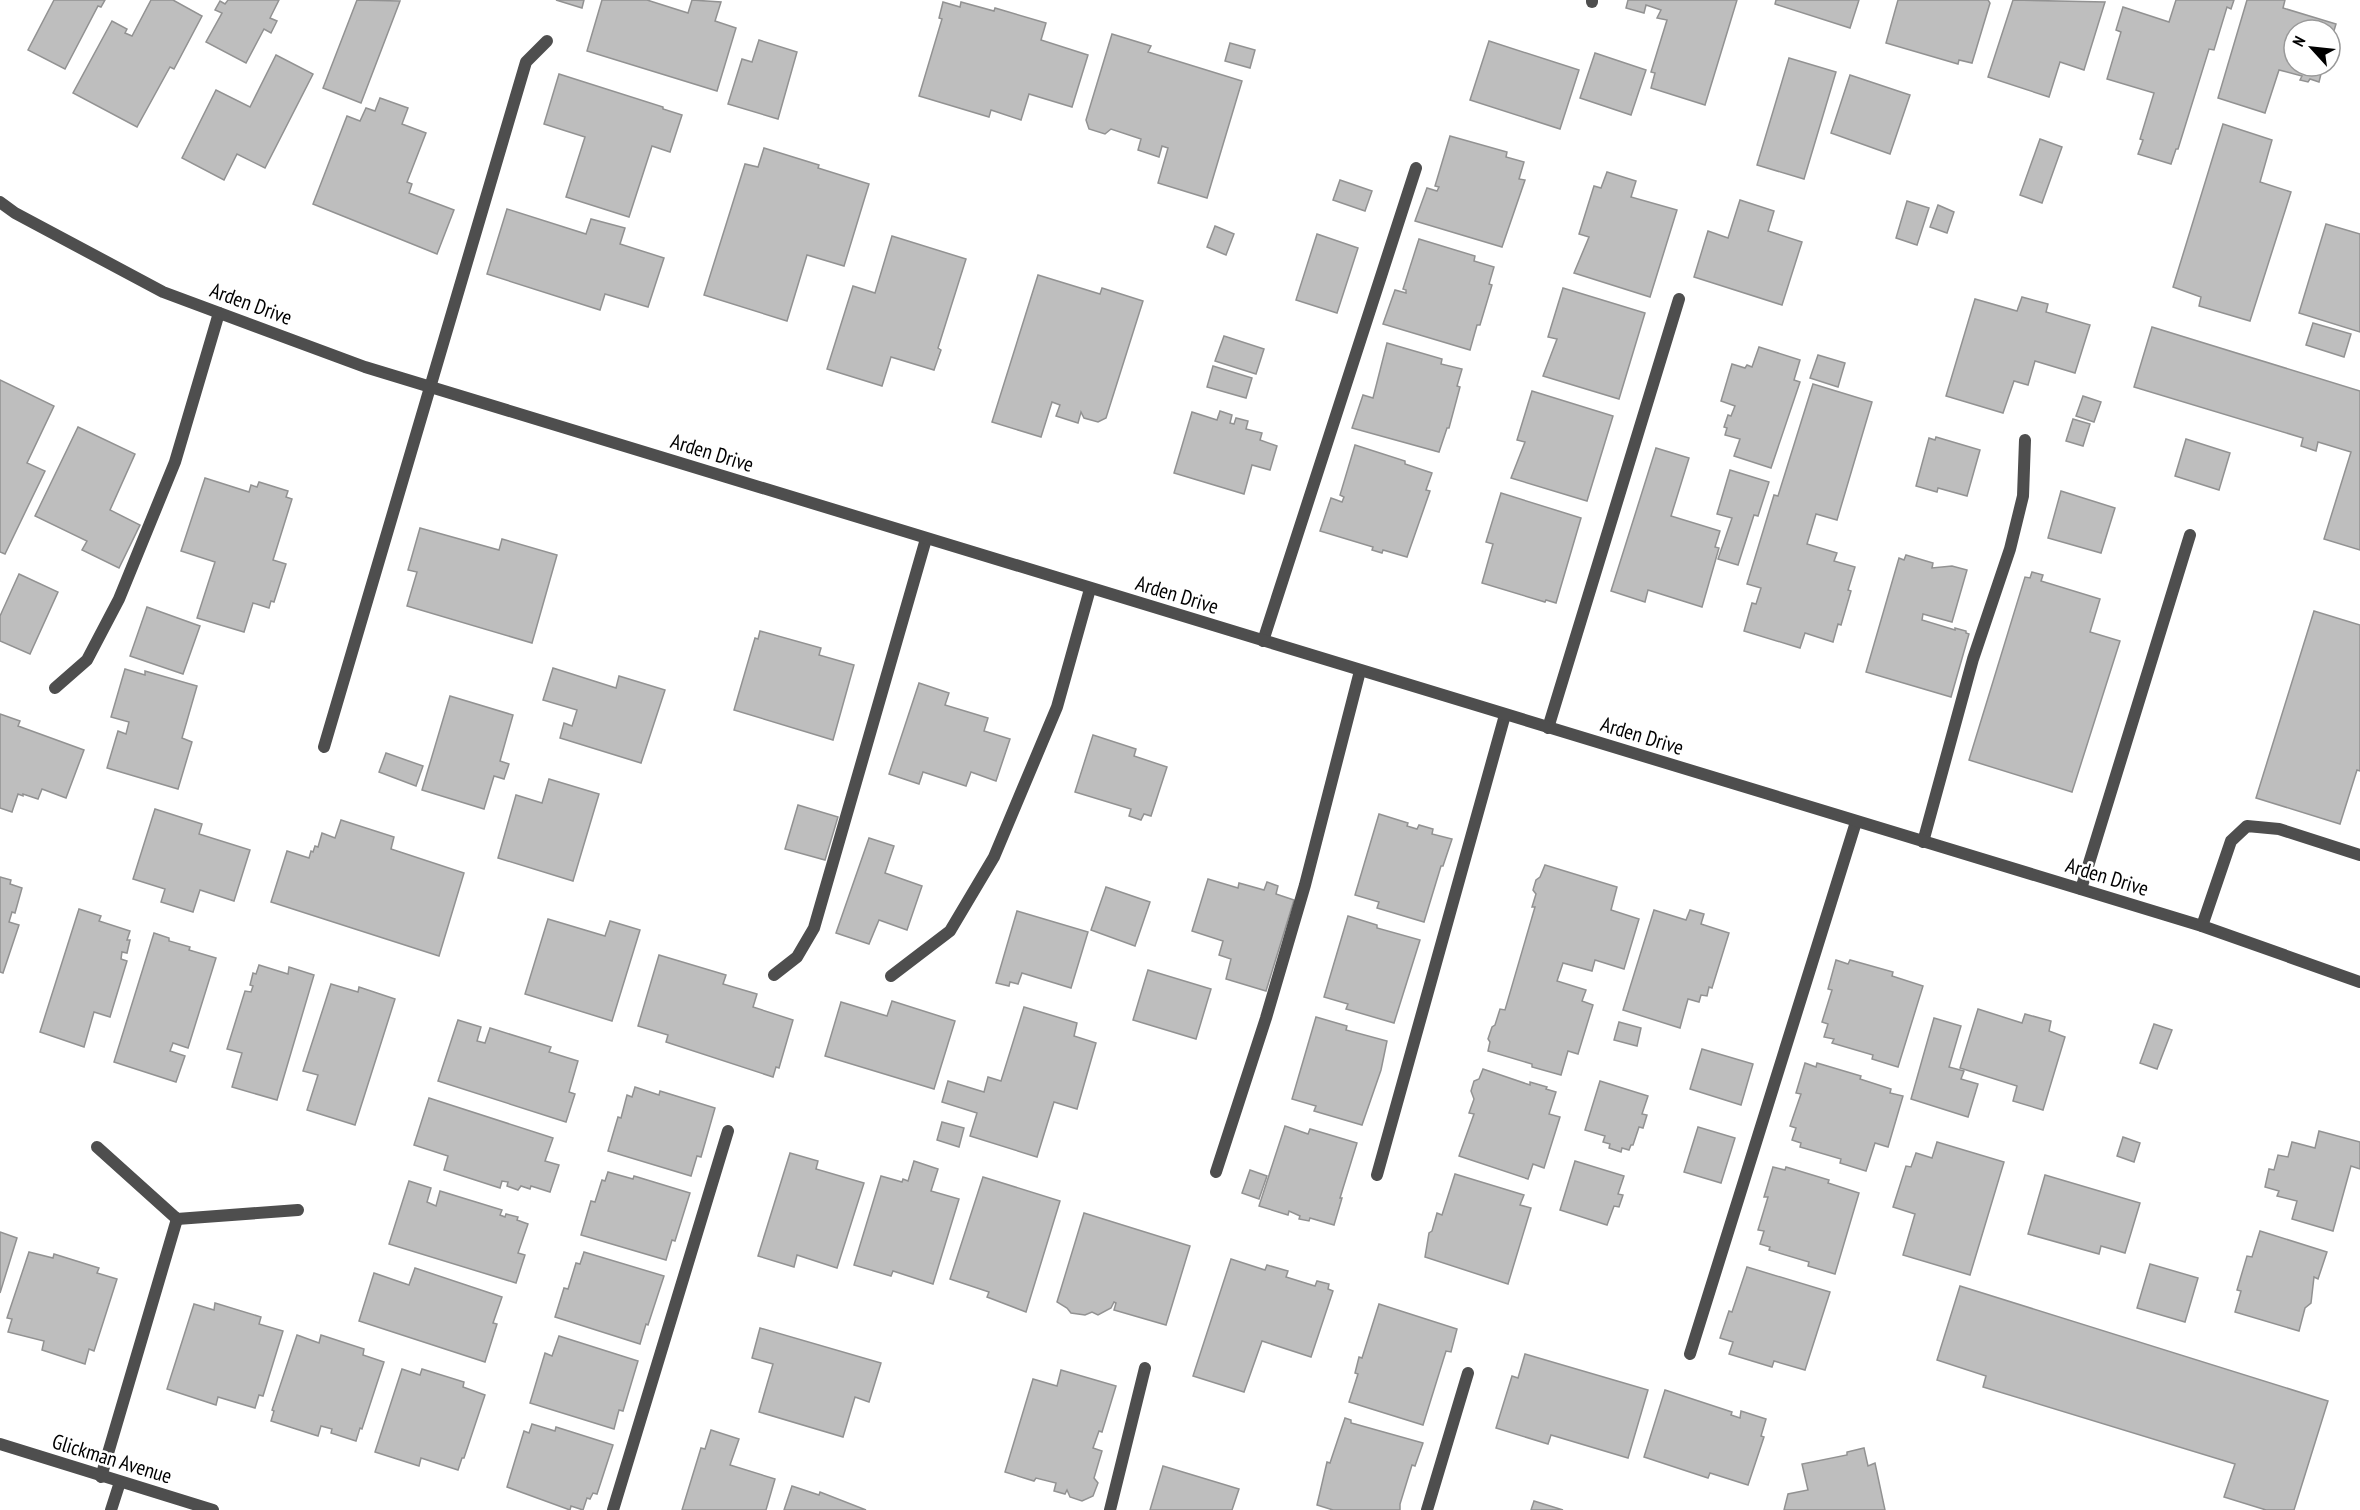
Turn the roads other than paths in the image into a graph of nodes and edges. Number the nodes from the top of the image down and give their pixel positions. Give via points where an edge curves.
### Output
1 (547, 41) dead end
2 (1416, 168) dead end
3 (0, 202) edge
4 (1679, 299) dead end
5 (219, 313) junction
6 (430, 388) junction
7 (2025, 440) dead end
8 (2190, 535) dead end
9 (926, 538) junction
10 (1090, 588) junction
11 (1263, 641) junction
12 (1360, 671) junction
13 (55, 688) dead end
14 (1505, 715) junction
15 (1548, 728) junction
16 (324, 747) dead end
17 (1856, 822) junction
18 (1923, 842) junction
19 (2360, 855) edge
20 (2081, 889) junction
21 (2202, 926) junction
22 (774, 975) dead end
23 (891, 976) dead end
24 (2360, 982) edge
25 (728, 1131) dead end
26 (97, 1147) dead end
27 (1216, 1172) dead end
28 (1377, 1175) dead end
29 (298, 1210) dead end
30 (177, 1219) junction
31 (1690, 1354) dead end
32 (1144, 1368) dead end
33 (1468, 1373) dead end
34 (0, 1444) edge
35 (102, 1477) junction
36 (120, 1482) junction
37 (111, 1510) edge
38 (213, 1510) edge
39 (613, 1510) edge
40 (1110, 1510) edge
41 (1426, 1510) edge

1 - 6 street via 526,62
2 - 11 street
3 - 5 street, Arden Drive via 163,292
4 - 15 street
5 - 6 street, Arden Drive
5 - 13 street via 175,462 119,599 87,660
6 - 9 street, Arden Drive
6 - 16 street
7 - 18 street via 2023,496 2010,549 1973,659
8 - 20 street
9 - 10 street, Arden Drive
9 - 22 street via 814,928 797,957
10 - 11 street, Arden Drive
10 - 23 street via 1057,707 994,857 950,931
11 - 12 street, Arden Drive
12 - 14 street, Arden Drive
12 - 27 street via 1301,897
14 - 15 street, Arden Drive
14 - 28 street
15 - 17 street, Arden Drive
17 - 18 street, Arden Drive
17 - 31 street
18 - 20 street, Arden Drive
19 - 21 street via 2279,829 2247,826 2231,841
20 - 21 street, Arden Drive
21 - 24 street, Arden Drive
25 - 39 street
26 - 30 street
29 - 30 street
30 - 35 street
32 - 40 street
33 - 41 street
34 - 35 street, Glickman Avenue
35 - 36 street, Glickman Avenue
36 - 37 street
36 - 38 street, Glickman Avenue

